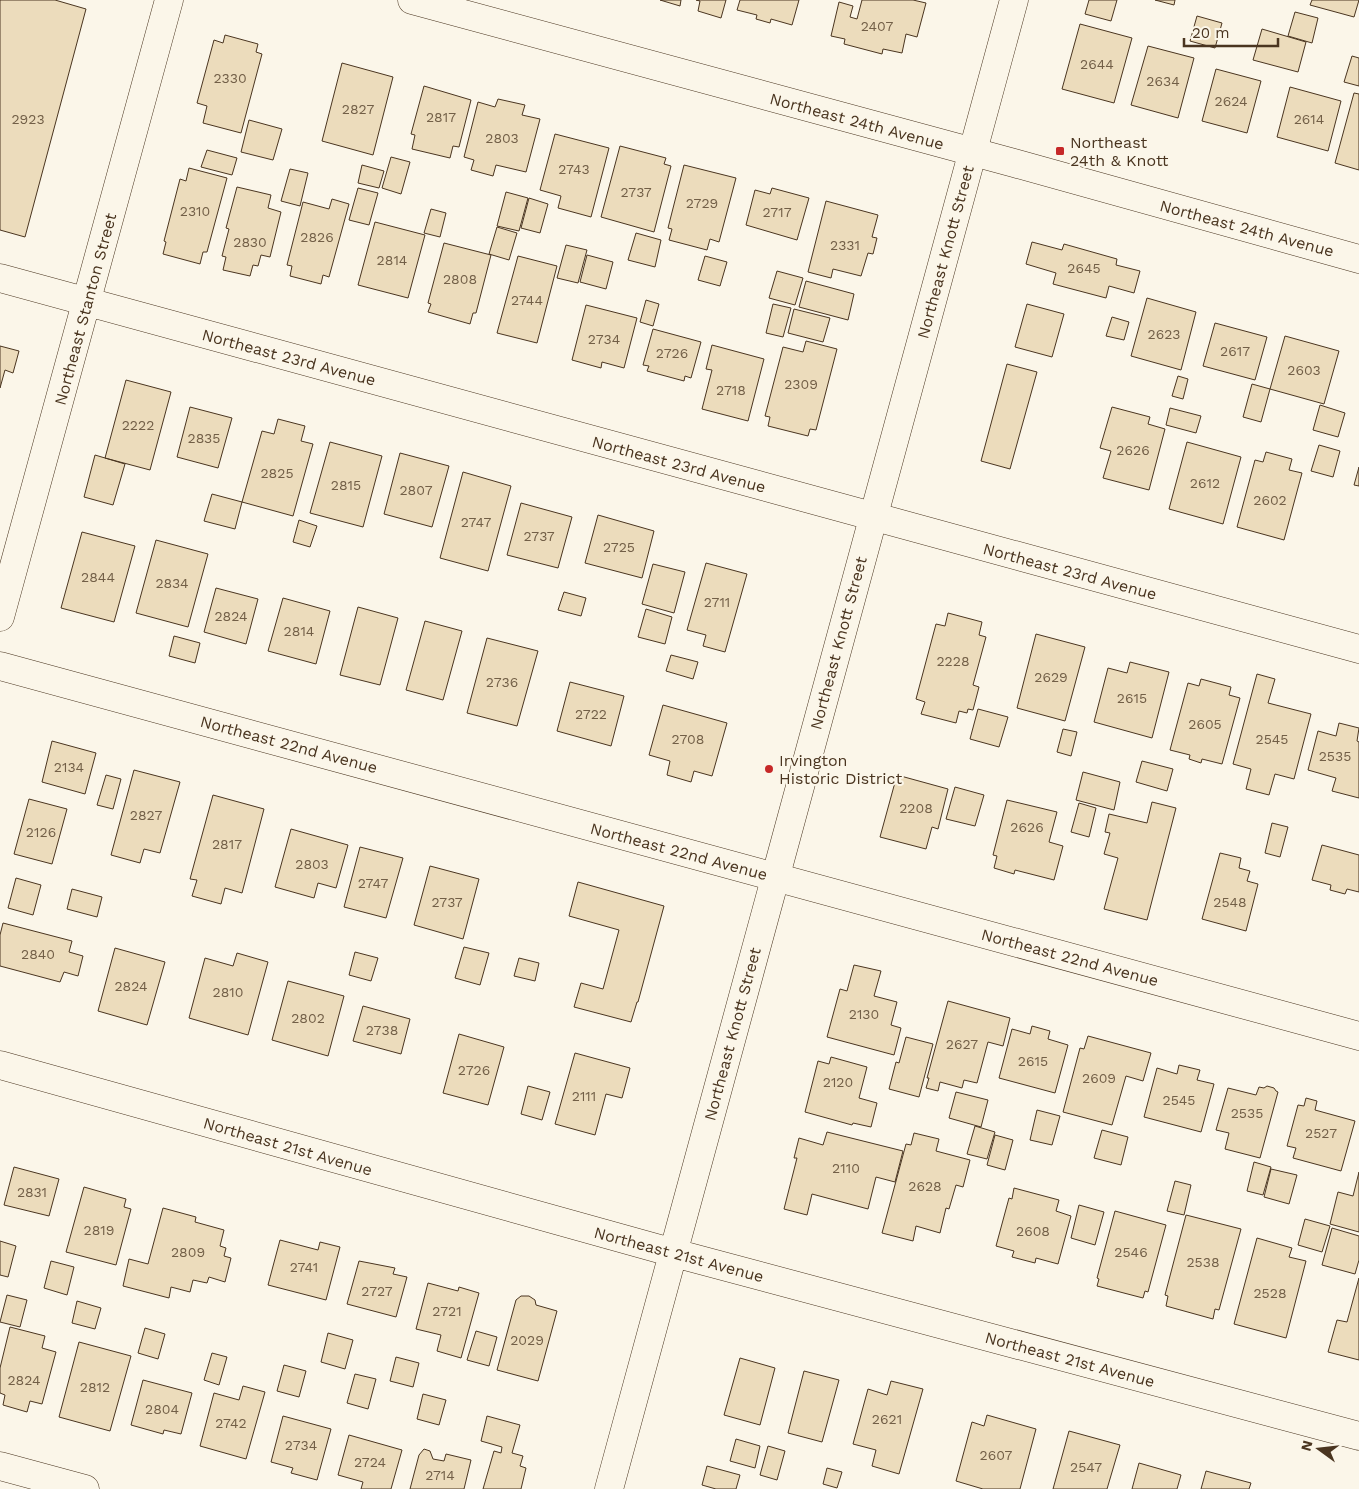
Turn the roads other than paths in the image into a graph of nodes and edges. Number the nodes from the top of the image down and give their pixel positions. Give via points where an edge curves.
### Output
1 (169, 0) edge
2 (412, 0) edge
3 (1014, 0) edge
4 (972, 152) junction
5 (1359, 259) edge
6 (0, 278) edge
7 (87, 302) junction
8 (873, 517) junction
9 (0, 617) edge
10 (1359, 649) edge
11 (0, 666) edge
12 (774, 877) junction
13 (1359, 1036) edge
14 (0, 1066) edge
15 (674, 1253) junction
16 (1359, 1436) edge
17 (0, 1466) edge
18 (85, 1489) edge
19 (609, 1489) edge

1 - 7 street, Northeast Stanton Street
2 - 4 street, Northeast 24th Avenue
3 - 4 street, Northeast Knott Street
4 - 5 street, Northeast 24th Avenue
4 - 8 street, Northeast Knott Street
6 - 7 street, Northeast 23rd Avenue
7 - 8 street, Northeast 23rd Avenue
7 - 9 street, Northeast Stanton Street
8 - 10 street, Northeast 23rd Avenue
8 - 12 street, Northeast Knott Street
11 - 12 street, Northeast 22nd Avenue
12 - 13 street, Northeast 22nd Avenue
12 - 15 street, Northeast Knott Street
14 - 15 street, Northeast 21st Avenue
15 - 16 street, Northeast 21st Avenue
15 - 19 street, Northeast Knott Street
17 - 18 street

